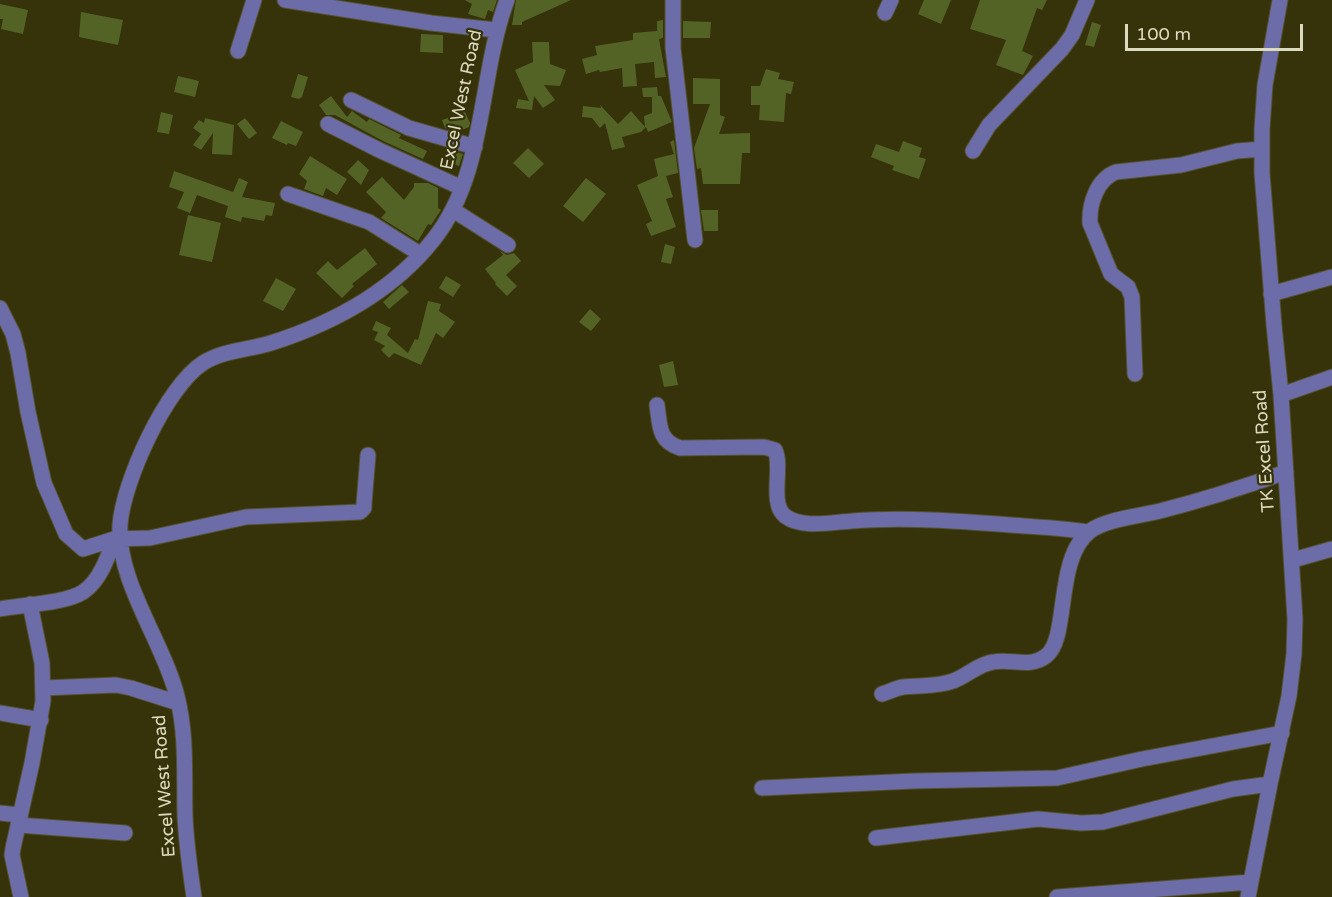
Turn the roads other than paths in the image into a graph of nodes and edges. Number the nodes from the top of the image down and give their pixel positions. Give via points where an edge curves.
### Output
1 (254, 0) edge
2 (285, 0) edge
3 (507, 0) edge
4 (673, 0) edge
5 (1087, 0) edge
6 (1280, 0) edge
7 (496, 30) junction
8 (238, 51) dead end
9 (351, 100) dead end
10 (328, 124) dead end
11 (475, 147) junction
12 (1262, 149) junction
13 (973, 151) dead end
14 (462, 188) junction
15 (288, 194) dead end
16 (453, 210) junction
17 (695, 240) dead end
18 (508, 245) dead end
19 (420, 254) junction
20 (1332, 278) edge
21 (1271, 294) junction
22 (0, 308) edge
23 (1135, 374) dead end
24 (1332, 377) edge
25 (1281, 395) junction
26 (657, 405) dead end
27 (368, 455) dead end
28 (1286, 472) junction
29 (1089, 532) junction
30 (117, 539) junction
31 (1332, 549) edge
32 (1293, 560) junction
33 (30, 604) junction
34 (0, 609) edge
35 (43, 688) junction
36 (882, 694) dead end
37 (178, 704) junction
38 (0, 713) edge
39 (41, 720) junction
40 (1282, 733) junction
41 (1270, 784) junction
42 (762, 788) dead end
43 (0, 813) edge
44 (19, 820) junction
45 (125, 833) dead end
46 (876, 838) dead end
47 (1250, 890) edge
48 (21, 897) edge
49 (194, 897) edge
50 (1057, 897) edge

1 - 8 street
2 - 7 street
3 - 7 street, Excel West Road
4 - 17 street via 673,48
5 - 13 street via 1062,49 989,125
6 - 12 street, TK Excel Road via 1265,85
7 - 11 street, Excel West Road
9 - 11 street via 409,128
10 - 14 street
11 - 14 street, Excel West Road
12 - 21 street, TK Excel Road
12 - 23 street via 1180,165 1116,172 1108,175 1095,193 1090,223 1112,274 1128,287 1132,297
14 - 16 street, Excel West Road
15 - 19 street via 369,222
16 - 18 street
16 - 19 street, Excel West Road
19 - 30 street, Excel West Road via 403,274 335,318 277,341 220,355 194,370 164,410 138,460
20 - 21 street
21 - 25 street, TK Excel Road
22 - 30 street via 18,353 41,472 66,534 83,549
24 - 25 street
25 - 28 street, TK Excel Road
26 - 29 street via 664,439 671,446 775,450 781,511 797,521 927,520
27 - 30 street via 364,508 360,512 246,517 160,536
28 - 29 street
28 - 32 street, TK Excel Road
29 - 36 street via 1082,538 1068,569 1058,633 1046,657 1026,663 987,663 950,682 901,687
30 - 33 street via 96,579 83,592 63,600
30 - 37 street, Excel West Road via 165,660
31 - 32 street
32 - 40 street, TK Excel Road via 1294,654
33 - 34 street
33 - 35 street
35 - 37 street via 116,685
35 - 39 street
37 - 49 street, Excel West Road via 184,747 186,838
38 - 39 street
39 - 44 street
40 - 41 street, TK Excel Road
40 - 42 street via 1057,778
41 - 46 street via 1233,789 1103,822 1038,819
41 - 47 street, TK Excel Road
43 - 44 street
44 - 45 street
44 - 48 street via 12,855
47 - 50 street

